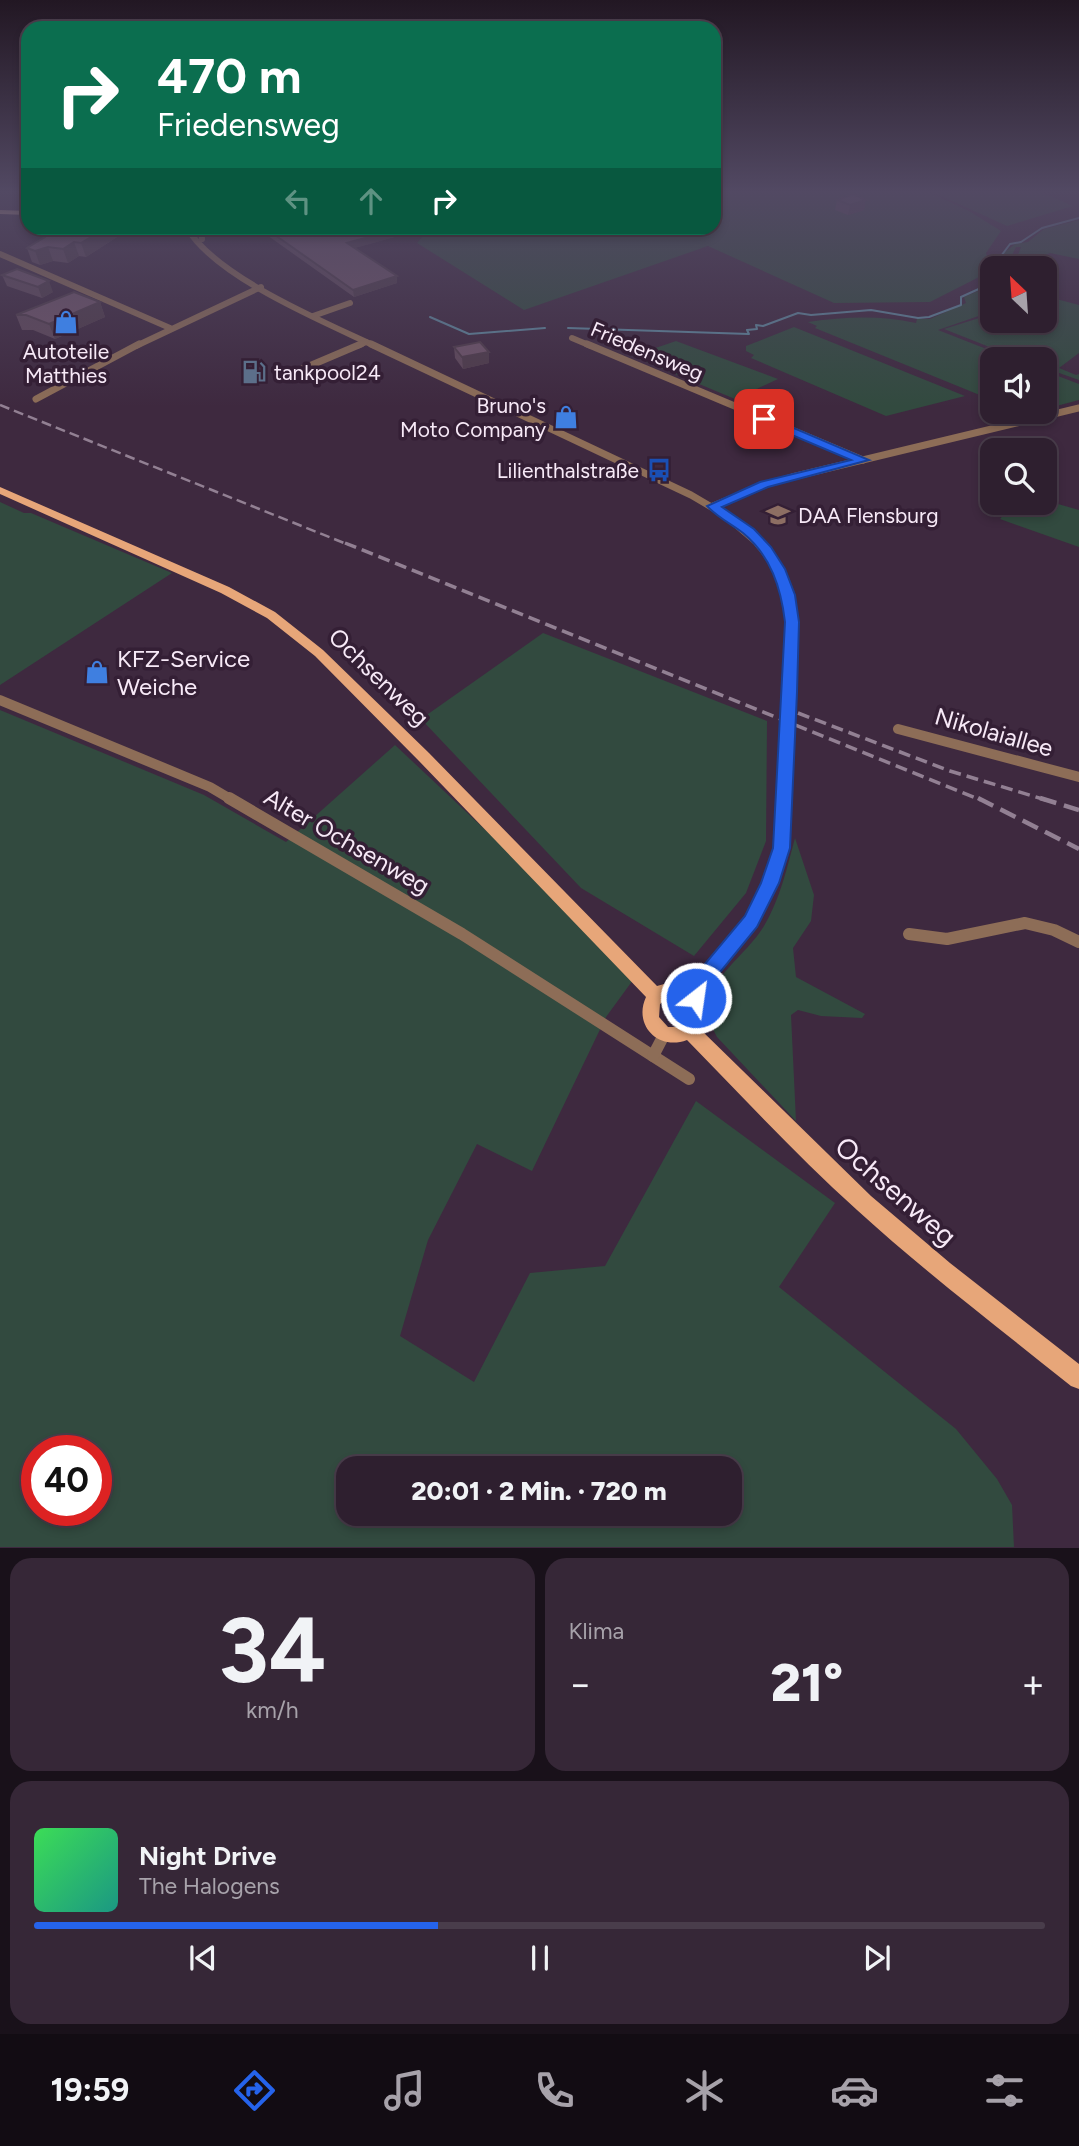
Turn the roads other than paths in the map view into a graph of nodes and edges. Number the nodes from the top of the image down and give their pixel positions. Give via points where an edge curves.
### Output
1 (19, 262) edge
2 (217, 262) edge
3 (225, 262) edge
4 (232, 270) junction
5 (261, 287) junction
6 (349, 303) dead end
7 (313, 316) junction
8 (170, 328) junction
9 (572, 338) dead end
10 (366, 342) junction
11 (281, 378) dead end
12 (36, 399) dead end
13 (1079, 408) edge
14 (863, 460) junction
15 (0, 490) edge
16 (713, 506) junction
17 (0, 700) edge
18 (898, 729) dead end
19 (1079, 777) edge
20 (909, 934) dead end
21 (1079, 942) edge
22 (713, 967) junction
23 (674, 989) junction
24 (655, 995) junction
25 (696, 1006) junction
26 (689, 1030) junction
27 (665, 1033) junction
28 (653, 1056) junction
29 (690, 1079) dead end
30 (1079, 1378) edge

1 - 8 street
2 - 4 street
3 - 4 street
4 - 5 street
5 - 7 street
5 - 8 street
6 - 7 street
7 - 10 street
8 - 12 street
9 - 14 street, Friedensweg
10 - 11 street
10 - 16 street
13 - 14 street
14 - 16 street via 764,485
15 - 24 main road, Ochsenweg via 271,615 319,653
16 - 22 street, bridge via 766,550 788,595 792,622 781,848 751,921
17 - 28 street, Alter Ochsenweg via 210,787 462,934
18 - 19 street, Nikolaiallee
20 - 21 street via 947,939 1026,923
22 - 23 street via 697,981
22 - 25 street via 697,991
23 - 24 main road
23 - 25 main road
24 - 27 main road via 649,1015
25 - 26 main road via 697,1019
26 - 27 main road via 678,1035
26 - 30 main road, Ochsenweg via 864,1203
27 - 28 street
28 - 29 street, Alter Ochsenweg

